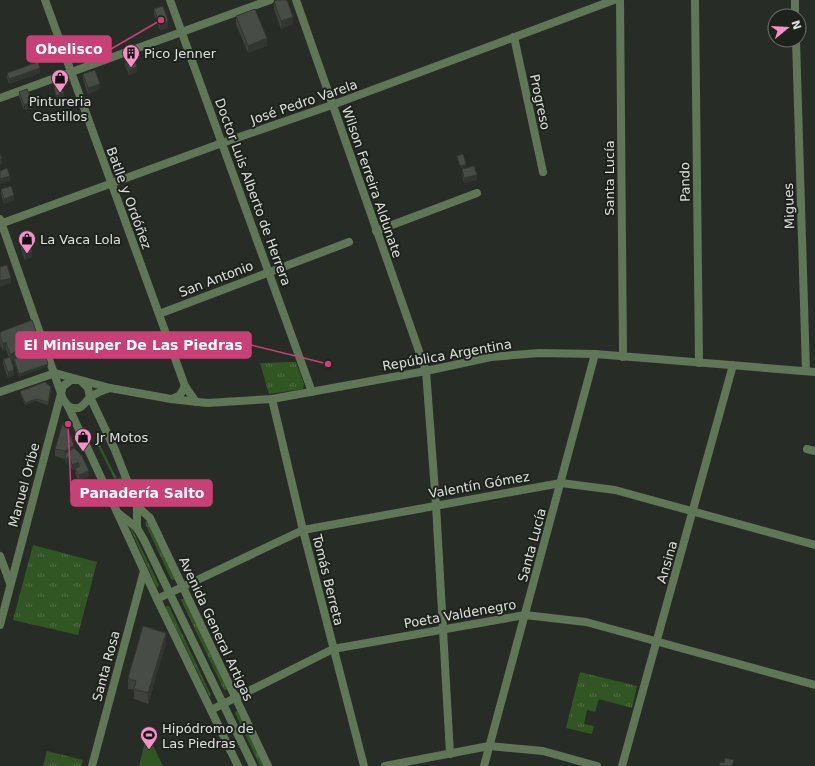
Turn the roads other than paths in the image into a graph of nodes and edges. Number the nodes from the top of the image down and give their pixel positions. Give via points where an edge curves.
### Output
1 (45, 0) edge
2 (170, 0) edge
3 (270, 0) edge
4 (296, 0) edge
5 (614, 0) edge
6 (620, 0) edge
7 (695, 0) edge
8 (181, 32) junction
9 (514, 37) junction
10 (796, 48) edge
11 (70, 72) junction
12 (0, 98) edge
13 (332, 105) junction
14 (222, 143) junction
15 (544, 172) dead end
16 (111, 183) junction
17 (477, 193) dead end
18 (1, 222) edge
19 (376, 231) junction
20 (350, 242) dead end
21 (270, 272) junction
22 (159, 314) junction
23 (595, 354) junction
24 (623, 357) junction
25 (699, 363) junction
26 (733, 365) junction
27 (426, 371) junction
28 (806, 372) junction
29 (815, 372) edge
30 (55, 373) junction
31 (76, 380) junction
32 (185, 386) junction
33 (110, 388) junction
34 (0, 392) edge
35 (312, 392) junction
36 (62, 393) junction
37 (90, 397) junction
38 (171, 399) junction
39 (272, 399) junction
40 (196, 402) junction
41 (68, 406) junction
42 (53, 420) junction
43 (561, 483) junction
44 (130, 488) junction
45 (110, 496) junction
46 (436, 505) junction
47 (137, 506) junction
48 (117, 512) junction
49 (693, 512) junction
50 (137, 528) junction
51 (303, 530) junction
52 (815, 545) edge
53 (0, 556) edge
54 (144, 571) junction
55 (10, 584) junction
56 (183, 587) junction
57 (170, 594) junction
58 (157, 599) junction
59 (2, 606) edge
60 (525, 615) junction
61 (0, 626) edge
62 (443, 629) junction
63 (657, 642) junction
64 (333, 649) junction
65 (815, 684) edge
66 (235, 698) junction
67 (223, 704) junction
68 (211, 710) junction
69 (489, 746) junction
70 (450, 754) junction
71 (92, 766) edge
72 (238, 766) edge
73 (253, 766) edge
74 (268, 766) edge
75 (364, 766) edge
76 (385, 766) edge
77 (484, 766) edge
78 (597, 766) edge
79 (622, 766) edge

1 - 11 street, Batlle y Ordóñez
2 - 8 street, Doctor Luis Alberto de Herrera
3 - 8 street
4 - 13 street, Wilson Ferreira Aldunate
5 - 9 street, José Pedro Varela
6 - 24 street, Santa Lucía
7 - 25 street, Pando
8 - 11 street
8 - 14 street, Doctor Luis Alberto de Herrera
9 - 13 street, José Pedro Varela
9 - 15 street, Progreso
10 - 28 street, Migues
11 - 12 street
11 - 16 street, Batlle y Ordóñez
13 - 14 street, José Pedro Varela
13 - 19 street, Wilson Ferreira Aldunate
14 - 16 street, José Pedro Varela
14 - 21 street, Doctor Luis Alberto de Herrera
16 - 18 street, José Pedro Varela
16 - 22 street, Batlle y Ordóñez
17 - 19 street
18 - 30 street
19 - 27 street, Wilson Ferreira Aldunate
20 - 21 street, San Antonio
21 - 22 street, San Antonio
21 - 35 street, Doctor Luis Alberto de Herrera
22 - 32 street, Batlle y Ordóñez
23 - 24 street, República Argentina
23 - 27 street, República Argentina via 539,353 491,357
23 - 43 street, Santa Lucía
24 - 25 street, República Argentina
25 - 26 street, República Argentina
26 - 28 street, República Argentina
26 - 49 street, Ansina
27 - 35 street, República Argentina
27 - 46 street, Wilson Ferreira Aldunate
28 - 29 street, República Argentina
30 - 31 street, República Argentina
30 - 34 street
30 - 36 street
31 - 33 street, República Argentina
31 - 36 street via 63,386
31 - 37 street via 85,384
32 - 38 street via 180,396
32 - 40 street, Batlle y Ordóñez
33 - 37 street
33 - 38 street, República Argentina
35 - 39 street, República Argentina
36 - 41 street
36 - 42 street
37 - 41 street via 78,408
37 - 44 street
38 - 40 street, República Argentina
39 - 40 street, República Argentina
39 - 51 street, Tomás Berreta
41 - 42 street
41 - 45 street
42 - 55 street, Manuel Oribe
43 - 46 street, Valentín Gómez
43 - 49 street, Valentín Gómez via 615,490
43 - 60 street, Santa Lucía
44 - 45 street
44 - 47 street
45 - 48 street
46 - 51 street, Valentín Gómez
46 - 62 street, Wilson Ferreira Aldunate
47 - 50 street
47 - 56 street, Avenida General Artigas via 150,518
48 - 50 street
48 - 54 street
49 - 52 street, Valentín Gómez
49 - 63 street, Ansina
50 - 57 street
51 - 56 street, Valentín Gómez
51 - 64 street, Tomás Berreta
53 - 55 street
54 - 58 street
54 - 71 street, Santa Rosa
55 - 59 street, Manuel Oribe
56 - 57 street, Valentín Gómez
56 - 66 street, Avenida General Artigas
57 - 58 street, Valentín Gómez
57 - 67 street
58 - 68 street
59 - 61 street, Manuel Oribe
60 - 62 street, Poeta Valdenegro
60 - 63 street, Poeta Valdenegro via 586,622
60 - 69 street, Santa Lucía
62 - 64 street, Poeta Valdenegro
62 - 70 street, Wilson Ferreira Aldunate
63 - 65 street, Poeta Valdenegro
63 - 79 street, Ansina
64 - 66 street, Poeta Valdenegro
64 - 75 street, Tomás Berreta
66 - 67 street, Poeta Valdenegro
66 - 74 street, Avenida General Artigas
67 - 68 street, Poeta Valdenegro
67 - 73 street
68 - 72 street
69 - 70 street
69 - 77 street, Santa Lucía
69 - 78 street via 543,751
70 - 76 street

